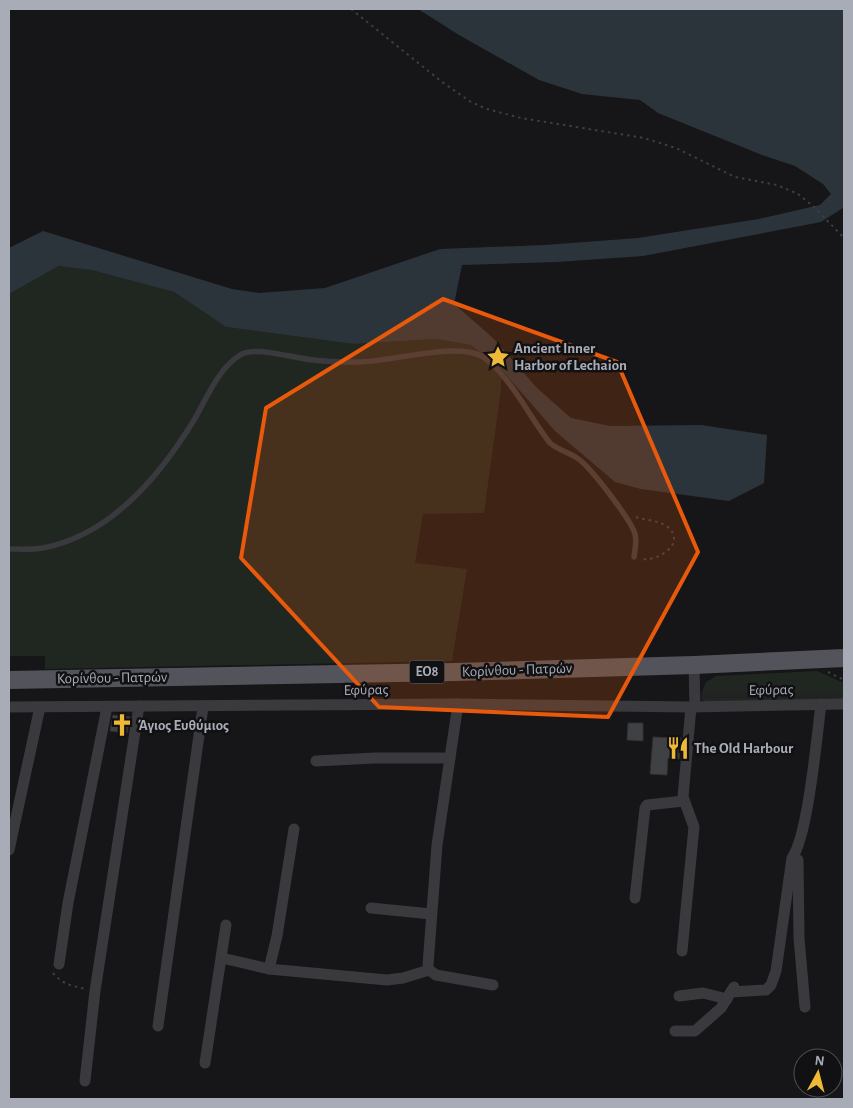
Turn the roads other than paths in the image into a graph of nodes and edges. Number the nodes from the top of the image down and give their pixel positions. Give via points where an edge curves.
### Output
1 (9, 549) edge
2 (634, 558) road end
3 (844, 658) edge
4 (694, 665) junction
5 (9, 680) edge
6 (458, 704) junction
7 (821, 704) junction
8 (844, 704) edge
9 (9, 706) edge
10 (40, 706) junction
11 (107, 706) junction
12 (139, 706) junction
13 (203, 707) junction
14 (693, 707) junction
15 (450, 758) junction
16 (316, 761) dead end
17 (684, 801) junction
18 (294, 829) dead end
19 (9, 850) edge
20 (797, 851) junction
21 (635, 898) dead end
22 (371, 908) dead end
23 (431, 914) junction
24 (226, 925) dead end
25 (682, 951) dead end
26 (222, 958) junction
27 (59, 964) road end
28 (269, 969) junction
29 (430, 970) junction
30 (493, 985) dead end
31 (731, 992) junction
32 (679, 996) dead end
33 (805, 1007) dead end
34 (158, 1026) dead end
35 (675, 1031) dead end
36 (205, 1063) dead end
37 (85, 1082) dead end

1 - 2 lane via 58,544 117,513 148,483 176,446 224,370 242,354 254,351 314,360 368,362 430,353 476,354 493,366 550,443 557,450 578,458 607,490 633,528 636,537
3 - 4 main road, Κορίνθου - Πατρών / ΕΟ8
4 - 5 main road, Κορίνθου - Πατρών / ΕΟ8
4 - 14 street
6 - 13 street, Εφύρας
6 - 14 street, Εφύρας
6 - 15 street
7 - 8 street, Εφύρας
7 - 14 street, Εφύρας
7 - 20 street
9 - 10 street, Εφύρας
10 - 11 street, Εφύρας
10 - 19 street
11 - 12 street, Εφύρας
11 - 27 street
12 - 13 street, Εφύρας
12 - 37 street via 95,991
13 - 34 street
14 - 17 street
15 - 16 street
15 - 23 street
17 - 21 street via 655,803 645,808
17 - 25 street via 694,827
18 - 28 street
20 - 31 street via 792,858 771,985 766,990
20 - 33 street
22 - 23 street
23 - 29 street
24 - 26 street
26 - 28 street
26 - 36 street
28 - 29 street via 387,980
29 - 30 street via 450,979
31 - 32 street
31 - 35 street via 721,1008 695,1031

